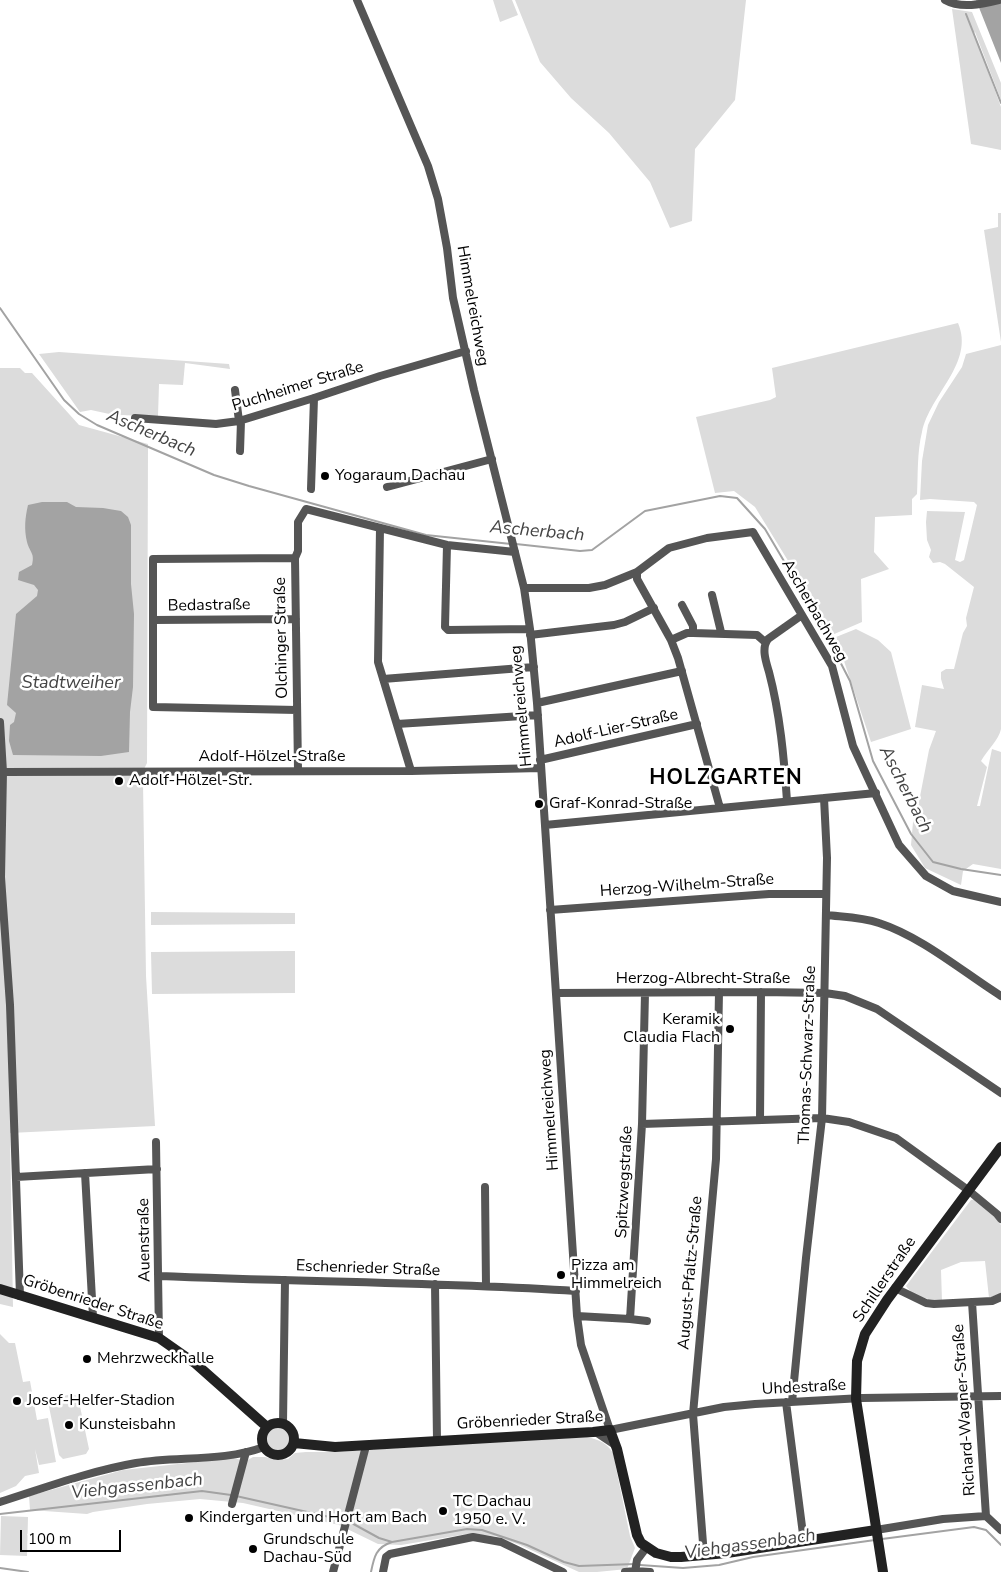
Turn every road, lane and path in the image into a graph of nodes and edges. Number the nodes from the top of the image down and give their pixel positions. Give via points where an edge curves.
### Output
1 (357, 0) edge
2 (945, 0) edge
3 (999, 0) edge
4 (466, 351) junction
5 (234, 390) dead end
6 (314, 398) junction
7 (135, 418) dead end
8 (240, 421) junction
9 (240, 451) dead end
10 (492, 459) junction
11 (387, 487) dead end
12 (311, 489) dead end
13 (380, 528) junction
14 (448, 545) junction
15 (515, 550) junction
16 (295, 558) junction
17 (636, 572) junction
18 (524, 588) junction
19 (712, 595) dead end
20 (682, 605) dead end
21 (654, 608) junction
22 (802, 615) junction
23 (296, 619) junction
24 (152, 620) junction
25 (530, 632) junction
26 (721, 632) junction
27 (693, 633) junction
28 (671, 640) junction
29 (765, 642) junction
30 (534, 666) junction
31 (682, 670) junction
32 (383, 679) junction
33 (537, 703) junction
34 (297, 710) junction
35 (538, 715) junction
36 (0, 722) edge
37 (397, 724) junction
38 (697, 724) junction
39 (541, 764) junction
40 (298, 770) junction
41 (411, 771) junction
42 (3, 772) junction
43 (876, 793) junction
44 (824, 798) junction
45 (787, 801) junction
46 (720, 808) junction
47 (544, 825) junction
48 (826, 894) junction
49 (1001, 902) edge
50 (550, 910) junction
51 (826, 915) junction
52 (719, 992) junction
53 (761, 992) junction
54 (556, 993) junction
55 (645, 993) junction
56 (824, 993) junction
57 (1001, 996) edge
58 (1001, 1093) edge
59 (822, 1118) junction
60 (760, 1120) junction
61 (718, 1121) junction
62 (642, 1124) junction
63 (156, 1142) dead end
64 (1001, 1146) edge
65 (157, 1169) junction
66 (85, 1173) junction
67 (16, 1177) junction
68 (485, 1187) dead end
69 (968, 1190) junction
70 (1001, 1219) edge
71 (159, 1276) junction
72 (286, 1280) junction
73 (435, 1284) junction
74 (486, 1286) junction
75 (895, 1288) junction
76 (0, 1289) edge
77 (576, 1291) junction
78 (20, 1296) junction
79 (1001, 1297) edge
80 (972, 1302) junction
81 (577, 1316) junction
82 (93, 1317) junction
83 (630, 1319) junction
84 (647, 1321) dead end
85 (160, 1338) junction
86 (978, 1396) junction
87 (1001, 1396) edge
88 (856, 1399) junction
89 (789, 1402) junction
90 (693, 1414) junction
91 (283, 1423) junction
92 (267, 1427) junction
93 (610, 1430) junction
94 (593, 1432) junction
95 (437, 1441) junction
96 (294, 1443) junction
97 (264, 1446) junction
98 (366, 1446) junction
99 (616, 1446) junction
100 (246, 1452) junction
101 (0, 1502) edge
102 (232, 1504) dead end
103 (986, 1516) junction
104 (1001, 1530) edge
105 (877, 1536) junction
106 (804, 1542) junction
107 (646, 1548) junction
108 (704, 1556) junction
109 (635, 1568) edge
110 (547, 1569) edge
111 (333, 1572) edge
112 (383, 1572) edge
113 (563, 1572) edge
114 (625, 1572) edge
115 (650, 1572) edge
116 (883, 1572) edge

1 - 4 street, Himmelreichweg via 428,166 438,199 453,298
2 - 3 street via 980,5
4 - 6 street, Puchheimer Straße
4 - 10 street, Himmelreichweg
5 - 8 street
6 - 8 street, Puchheimer Straße
6 - 12 street
7 - 8 street, Puchheimer Straße via 216,424
8 - 9 street
10 - 11 street
10 - 15 street, Himmelreichweg
13 - 14 street
13 - 16 street, Olchinger Straße via 306,509 298,522
13 - 32 street via 378,662
14 - 15 street
14 - 25 street via 445,627 448,630
15 - 18 street, Himmelreichweg
16 - 23 street, Olchinger Straße
16 - 24 street via 153,559
17 - 18 street via 597,586
17 - 21 street
17 - 22 street, Ascherbachweg via 670,548 707,538 753,532
18 - 25 street, Himmelreichweg
19 - 26 street
20 - 27 street via 693,626
21 - 25 street via 614,625
21 - 28 street
22 - 29 street
22 - 43 street, Ascherbachweg via 832,666 853,746
23 - 24 street, Bedastraße
23 - 34 street, Olchinger Straße
24 - 34 street via 153,708
25 - 30 street, Himmelreichweg
26 - 27 street
26 - 29 street via 757,635
27 - 28 street
28 - 31 street
29 - 45 street via 765,657 777,703
30 - 32 street
30 - 33 street, Himmelreichweg
31 - 33 street
31 - 38 street
32 - 37 street
33 - 35 street, Himmelreichweg
34 - 40 street, Olchinger Straße
35 - 37 street
35 - 39 street, Himmelreichweg
36 - 42 street
37 - 41 street
38 - 39 street, Adolf-Lier-Straße
38 - 46 street
39 - 41 street, Adolf-Hölzel-Straße
39 - 47 street, Himmelreichweg
40 - 41 street, Adolf-Hölzel-Straße
40 - 42 street, Adolf-Hölzel-Straße
42 - 67 street via 1,877 10,1005
43 - 44 street
43 - 49 street, Ascherbachweg via 899,845 926,876 953,890
44 - 45 street
44 - 48 street, Thomas-Schwarz-Straße
45 - 46 street
46 - 47 street
47 - 50 street, Himmelreichweg
48 - 50 street, Herzog-Wilhelm-Straße via 759,894
48 - 51 street, Thomas-Schwarz-Straße
50 - 54 street, Himmelreichweg
51 - 56 street, Thomas-Schwarz-Straße
51 - 57 street via 880,923 903,933
52 - 53 street, Herzog-Albrecht-Straße
52 - 55 street, Herzog-Albrecht-Straße
52 - 61 street, August-Pfaltz-Straße
53 - 56 street, Herzog-Albrecht-Straße
53 - 60 street
54 - 55 street, Herzog-Albrecht-Straße
54 - 77 street, Himmelreichweg
55 - 62 street, Spitzwegstraße
56 - 58 street, Herzog-Albrecht-Straße via 848,997 874,1007
56 - 59 street, Thomas-Schwarz-Straße
59 - 60 street
59 - 69 street via 849,1122 896,1138
59 - 89 street, Thomas-Schwarz-Straße
60 - 61 street
61 - 62 street
61 - 90 street, August-Pfaltz-Straße
62 - 83 street, Spitzwegstraße
63 - 65 street, Auenstraße
64 - 69 street, Schillerstraße
65 - 66 street
65 - 71 street, Auenstraße
66 - 67 street
66 - 82 street
67 - 78 street
68 - 74 street
69 - 70 street
69 - 75 street, Schillerstraße
71 - 72 street, Eschenrieder Straße
71 - 85 street, Auenstraße
72 - 73 street, Eschenrieder Straße
72 - 91 street
73 - 74 street, Eschenrieder Straße
73 - 95 street
74 - 77 street, Eschenrieder Straße
75 - 80 street via 926,1303
75 - 88 street, Schillerstraße via 865,1334 857,1361
76 - 78 street, Gröbenrieder Straße
77 - 81 street, Himmelreichweg
78 - 82 street, Gröbenrieder Straße
79 - 80 street
80 - 86 street, Richard-Wagner-Straße
81 - 83 street
81 - 93 street, Himmelreichweg via 581,1345
82 - 85 street, Gröbenrieder Straße
83 - 84 street
85 - 92 street, Gröbenrieder Straße via 196,1364
86 - 87 street, Uhdestraße
86 - 88 street, Uhdestraße
86 - 103 street, Richard-Wagner-Straße
88 - 89 street, Uhdestraße
88 - 105 street, Schillerstraße
89 - 90 street, Uhdestraße via 724,1407
89 - 106 street, Thomas-Schwarz-Straße
90 - 93 street, Uhdestraße
90 - 108 street, August-Pfaltz-Straße
91 - 92 street
91 - 96 street via 292,1430
92 - 97 street via 262,1438
93 - 94 street, Gröbenrieder Straße
93 - 99 street, Gröbenrieder Straße
94 - 95 street, Gröbenrieder Straße
94 - 99 street
95 - 98 street, Gröbenrieder Straße
96 - 97 street via 290,1450 280,1455 269,1453
96 - 98 street, Gröbenrieder Straße
97 - 100 street
98 - 111 street
99 - 107 street, Gröbenrieder Straße via 637,1535
100 - 101 street via 136,1463 95,1472
100 - 102 street
103 - 104 street
103 - 105 street via 944,1519
105 - 106 street
105 - 116 street, Schillerstraße
106 - 108 street
107 - 108 street via 672,1557
107 - 109 street
109 - 114 street
109 - 115 street
110 - 112 street via 501,1542 473,1537 390,1554 386,1557
110 - 113 street

